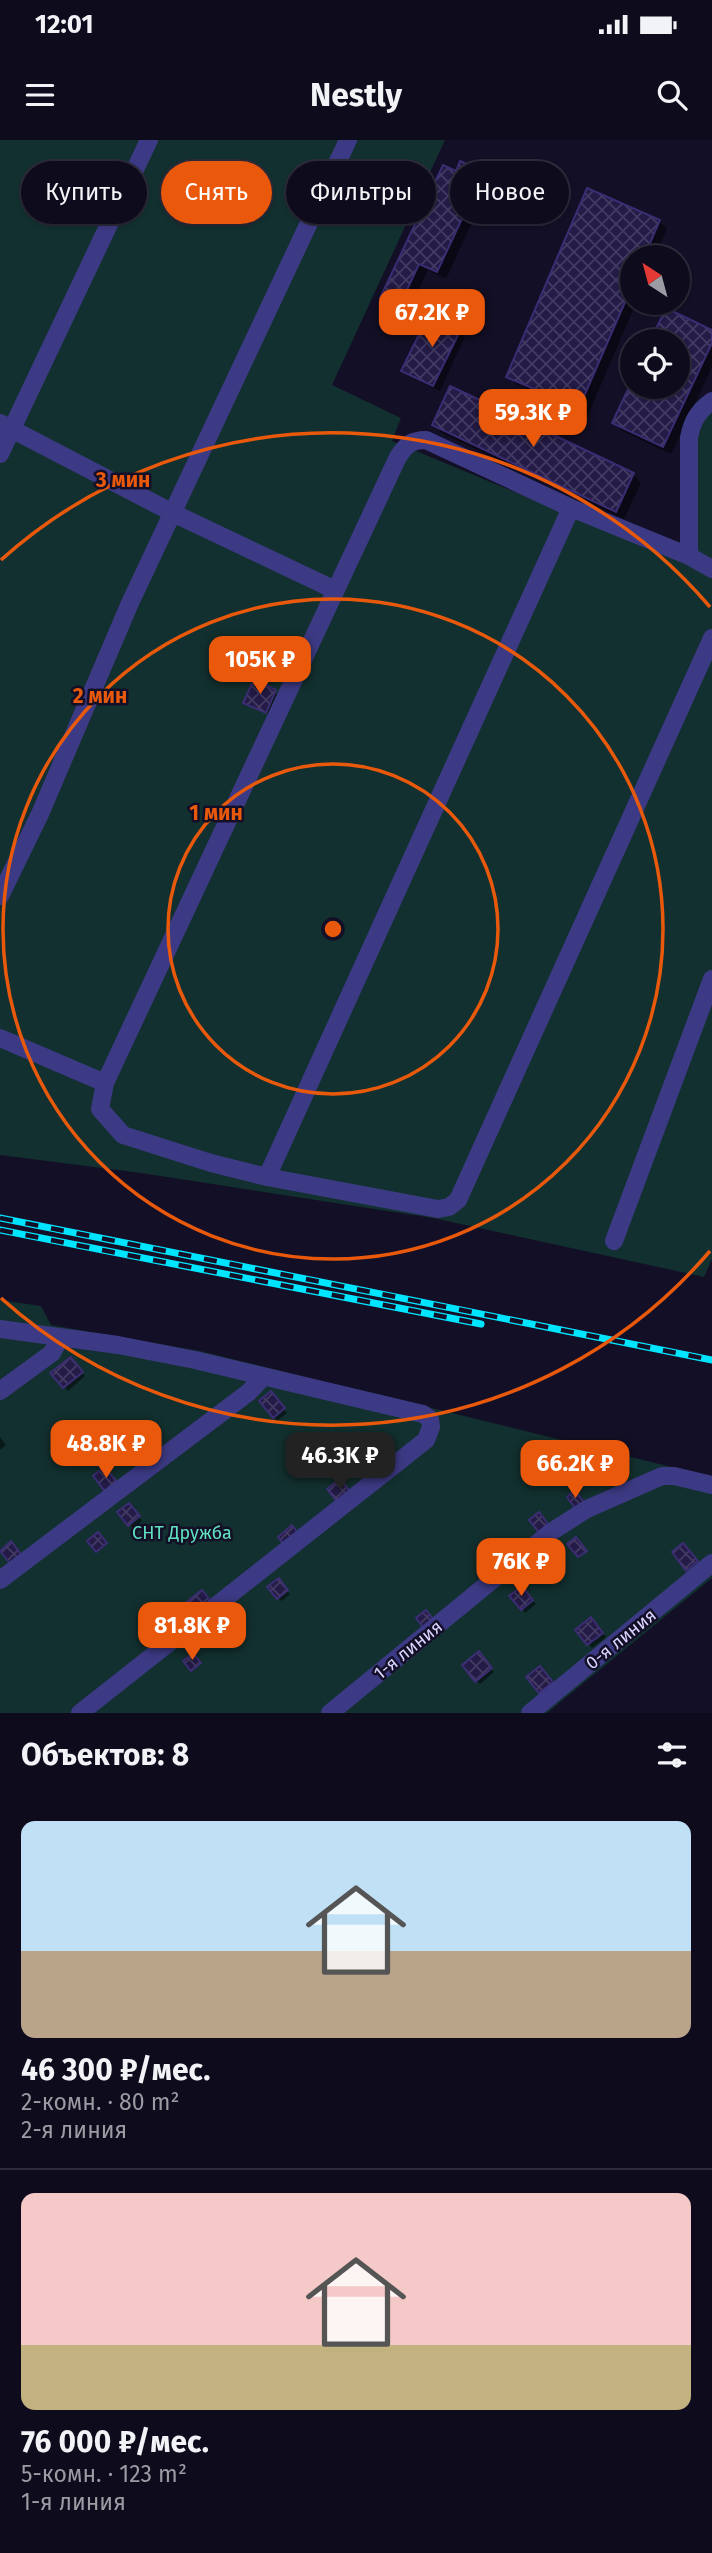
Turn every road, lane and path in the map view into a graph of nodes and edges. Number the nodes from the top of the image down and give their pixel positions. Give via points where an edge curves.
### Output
1 (149, 140) edge
2 (348, 140) edge
3 (712, 401) edge
4 (6, 426) edge
5 (0, 454) edge
6 (571, 508) junction
7 (173, 513) junction
8 (689, 556) junction
9 (712, 569) edge
10 (335, 590) junction
11 (712, 638) edge
12 (0, 896) edge
13 (712, 979) edge
14 (0, 1038) edge
15 (105, 1083) junction
16 (267, 1177) junction
17 (614, 1241) dead end
18 (0, 1329) edge
19 (60, 1338) junction
20 (263, 1377) junction
21 (0, 1391) edge
22 (712, 1485) edge
23 (712, 1563) edge
24 (0, 1580) edge
25 (80, 1713) edge
26 (330, 1713) edge
27 (530, 1713) edge

1 - 4 street
2 - 7 street
3 - 8 street via 696,417 689,438
4 - 5 street
4 - 7 street
6 - 8 street
6 - 10 street via 426,440 415,440 398,457
6 - 16 street
7 - 10 street
7 - 12 street
8 - 9 street
10 - 15 street
11 - 16 street via 458,1200 438,1209
13 - 17 street
14 - 15 street
15 - 16 street via 100,1109 124,1135
18 - 19 street
19 - 20 street via 195,1360
19 - 21 street via 52,1353
20 - 24 street
20 - 25 street via 423,1414 431,1427 426,1440
22 - 26 street, 1-я линия via 662,1476 587,1509 551,1532
23 - 27 street, 0-я линия

